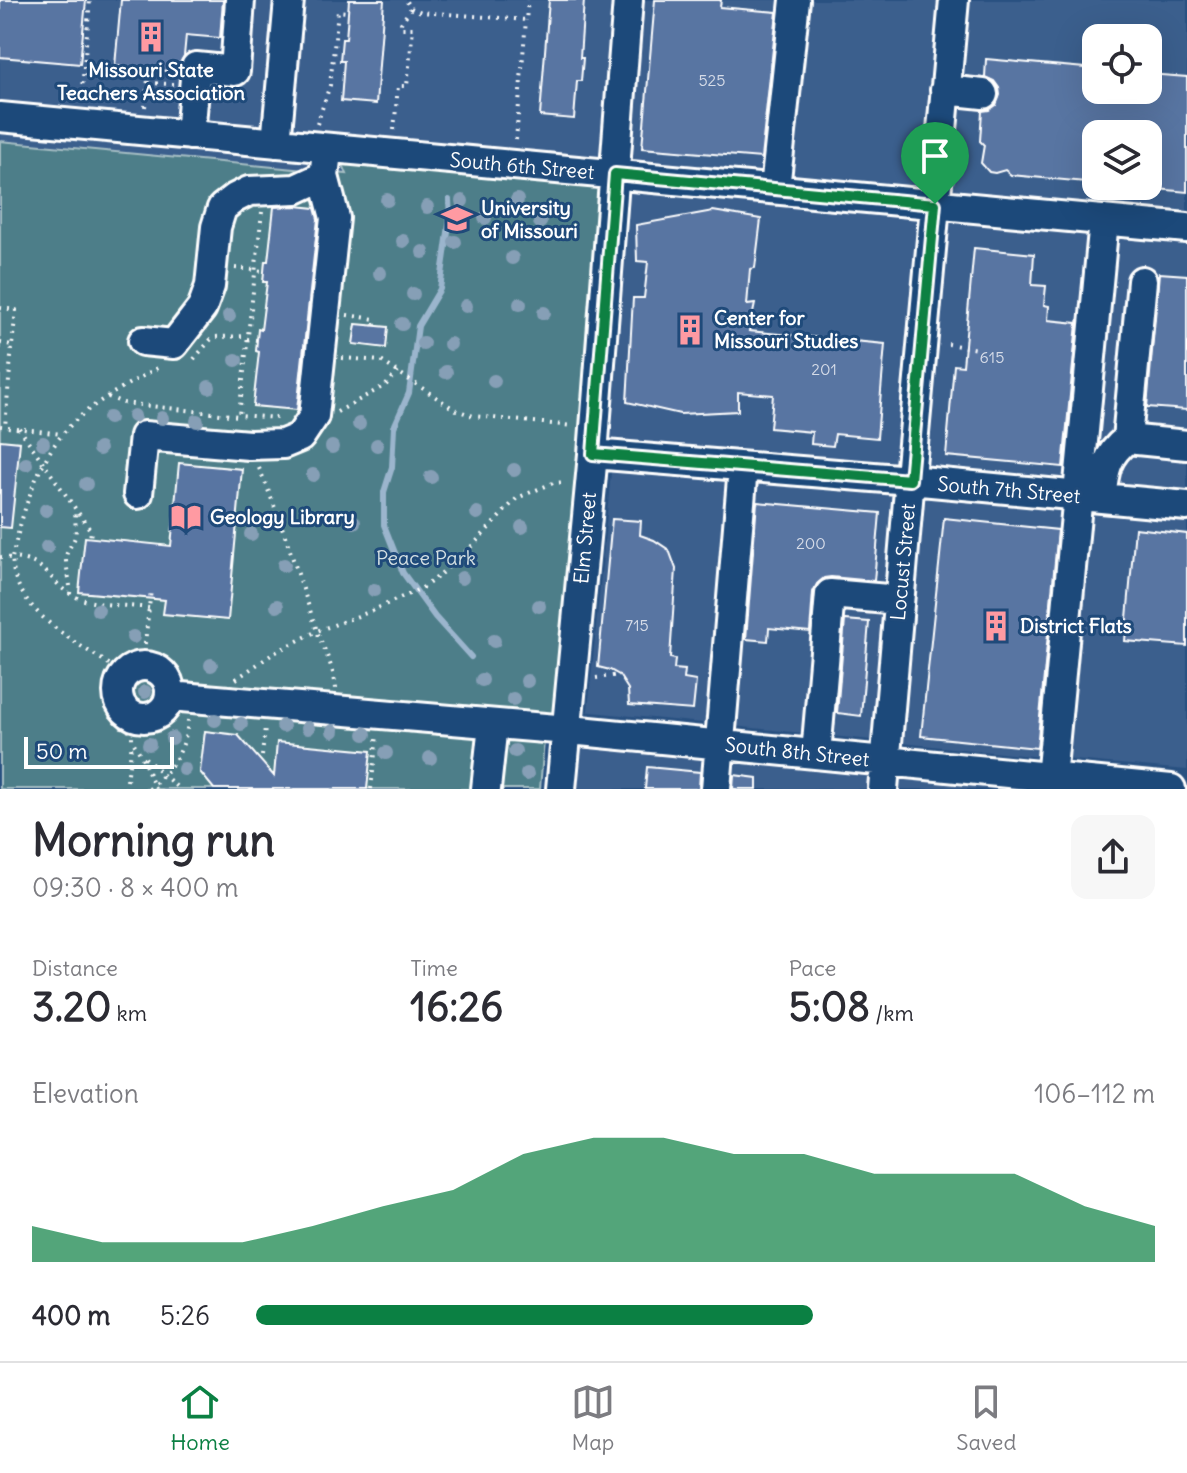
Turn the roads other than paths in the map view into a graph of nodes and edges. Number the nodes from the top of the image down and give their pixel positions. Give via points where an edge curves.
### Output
1 (240, 0) edge
2 (289, 0) edge
3 (628, 0) edge
4 (795, 0) edge
5 (954, 0) edge
6 (945, 90) junction
7 (983, 94) dead end
8 (0, 117) edge
9 (190, 135) junction
10 (322, 136) junction
11 (276, 143) junction
12 (615, 174) junction
13 (324, 176) junction
14 (775, 189) junction
15 (935, 204) junction
16 (1187, 217) edge
17 (1104, 220) junction
18 (1186, 228) edge
19 (1142, 281) dead end
20 (143, 341) dead end
21 (1127, 439) junction
22 (1187, 445) edge
23 (593, 454) junction
24 (743, 467) junction
25 (910, 480) junction
26 (138, 494) dead end
27 (1090, 497) junction
28 (1187, 506) edge
29 (899, 600) junction
30 (179, 694) road end
31 (493, 724) junction
32 (567, 730) junction
33 (720, 745) junction
34 (816, 754) junction
35 (885, 775) edge
36 (1050, 784) edge
37 (486, 789) edge
38 (561, 789) edge
39 (716, 789) edge
40 (1171, 789) edge

1 - 9 street via 235,71 196,67
2 - 11 street
3 - 12 street, Elm Street
4 - 14 street
5 - 6 street, Locust Street
6 - 7 street
6 - 15 street, Locust Street
8 - 9 street, South 6th Street
9 - 11 street, South 6th Street
10 - 11 street, South 6th Street
10 - 12 street, South 6th Street
10 - 13 street
12 - 14 street, South 6th Street
12 - 23 street, Elm Street
13 - 20 street via 296,189 249,191 222,208 202,308 174,344
13 - 26 street via 335,218 314,416 300,437 283,444 144,436
14 - 15 street, South 6th Street
15 - 17 street, South 6th Street
15 - 25 street, Locust Street
16 - 18 street
17 - 18 street, South 6th Street
17 - 27 street
19 - 21 street
21 - 22 street
21 - 27 street via 1114,449
23 - 24 street, South 7th Street
23 - 32 street, Elm Street
24 - 25 street, South 7th Street
24 - 33 street
25 - 27 street, South 7th Street
25 - 29 street, Locust Street
27 - 28 street, South 7th Street
27 - 36 street
29 - 34 street via 830,594
29 - 35 street, Locust Street
30 - 31 street, South 8th Street
31 - 32 street, South 8th Street
31 - 37 street
32 - 33 street, South 8th Street
32 - 38 street, Elm Street
33 - 34 street, South 8th Street
33 - 39 street
34 - 35 street, South 8th Street
35 - 36 street, South 8th Street
36 - 40 street, South 8th Street

